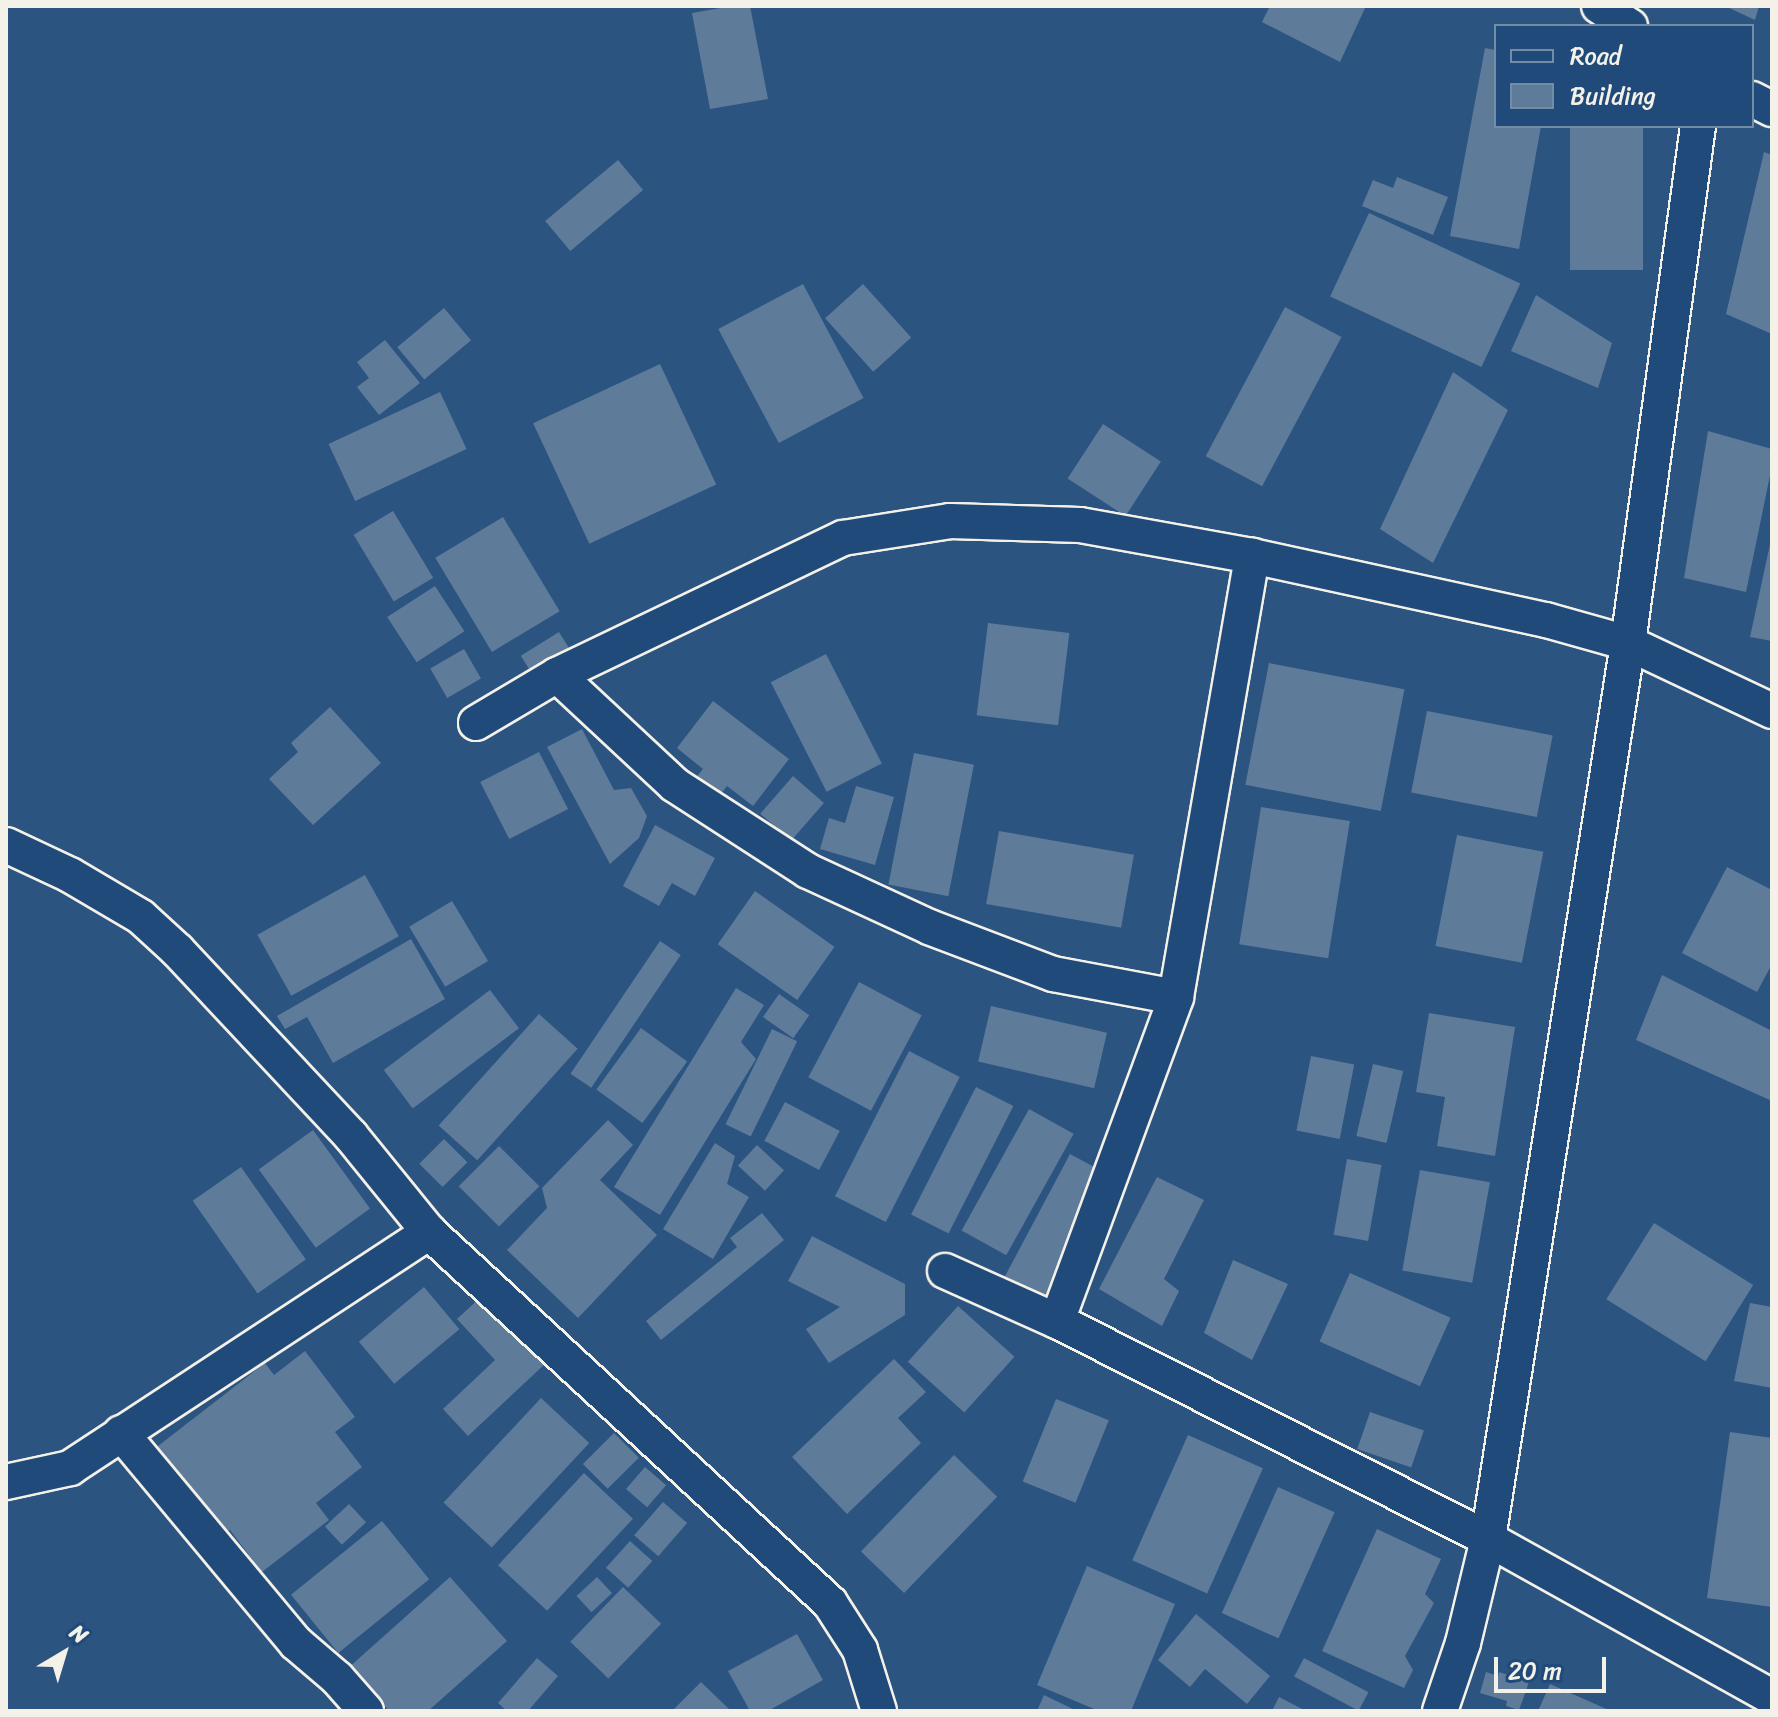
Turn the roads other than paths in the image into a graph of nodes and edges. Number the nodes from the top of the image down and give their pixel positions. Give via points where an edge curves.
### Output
1 (1754, 100) edge
2 (1772, 109) edge
3 (1698, 128) edge
4 (1252, 556) junction
5 (1628, 643) junction
6 (557, 675) junction
7 (1772, 711) edge
8 (476, 723) dead end
9 (6, 845) edge
10 (1176, 997) junction
11 (429, 1232) junction
12 (945, 1271) dead end
13 (1057, 1321) junction
14 (121, 1433) junction
15 (6, 1482) edge
16 (1488, 1539) junction
17 (1772, 1697) edge
18 (366, 1711) edge
19 (879, 1711) edge
20 (1440, 1711) edge

1 - 2 street
3 - 5 street
4 - 5 street
4 - 6 street via 1080,525 950,521 843,538
4 - 10 street
5 - 7 street
5 - 16 street
6 - 8 street
6 - 10 street via 675,785 808,871 929,927 1053,974
9 - 11 street via 141,917 351,1136
10 - 13 street
11 - 14 street
11 - 19 street via 830,1603 860,1650
12 - 13 street
13 - 16 street
14 - 15 street via 70,1468
14 - 18 street via 296,1643
16 - 17 street
16 - 20 street

